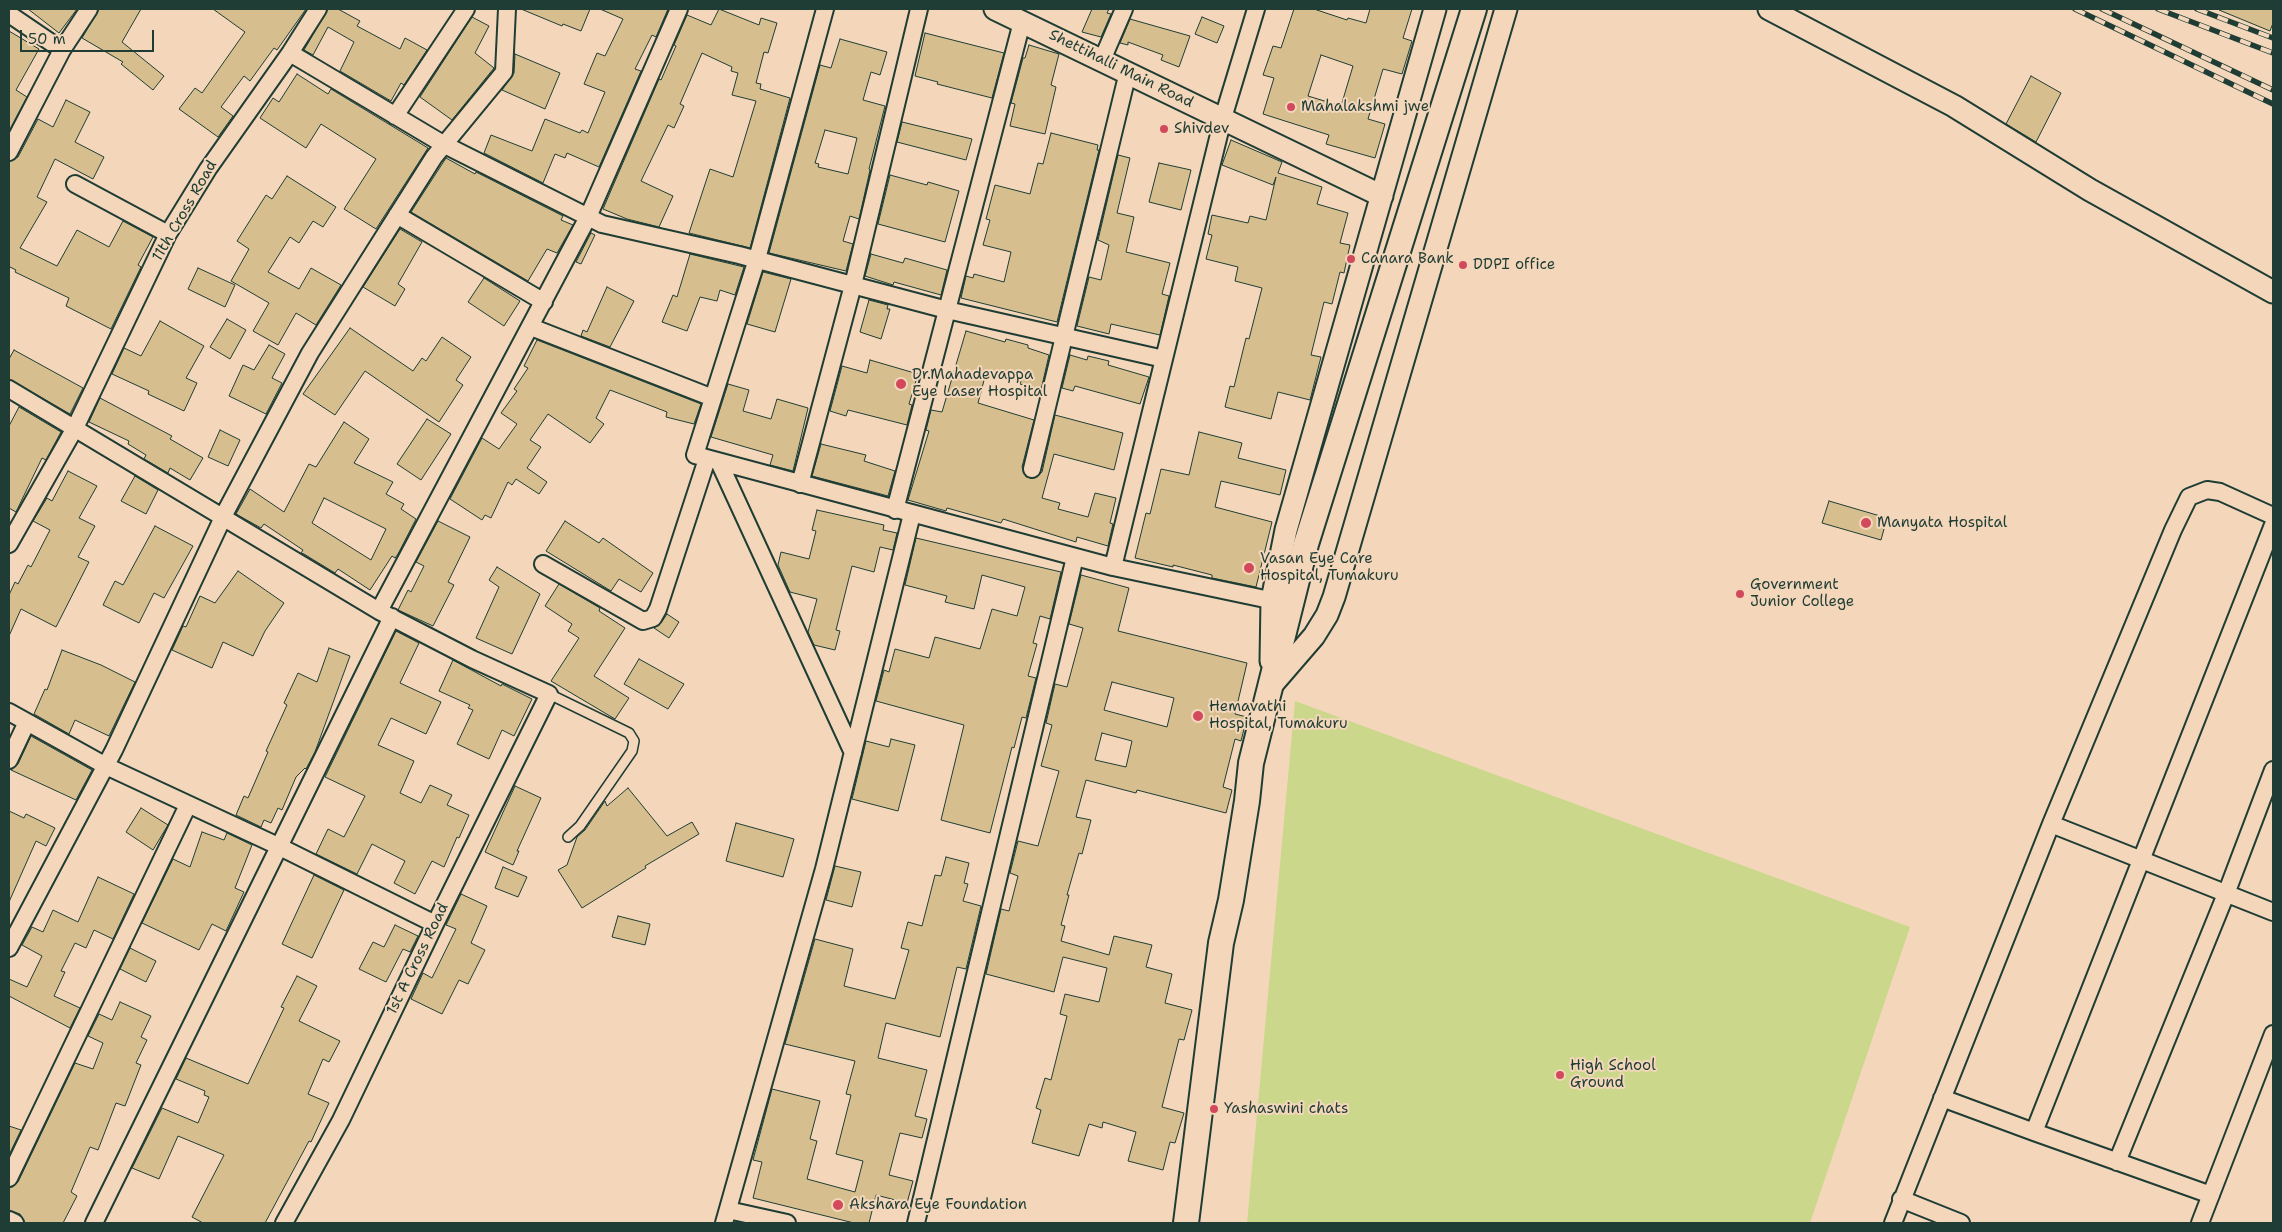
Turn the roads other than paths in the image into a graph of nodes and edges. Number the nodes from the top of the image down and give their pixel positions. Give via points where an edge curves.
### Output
1 (89, 9) edge
2 (318, 9) edge
3 (466, 9) edge
4 (506, 9) edge
5 (825, 9) edge
6 (920, 9) edge
7 (995, 9) edge
8 (1124, 9) edge
9 (1256, 9) edge
10 (1435, 9) edge
11 (1474, 9) edge
12 (1506, 9) edge
13 (1769, 9) edge
14 (677, 13) edge
15 (9, 14) edge
16 (1022, 22) junction
17 (62, 50) junction
18 (290, 53) junction
19 (1102, 60) junction
20 (1128, 72) junction
21 (395, 116) junction
22 (1222, 118) junction
23 (443, 144) junction
24 (9, 152) edge
25 (75, 184) dead end
26 (1382, 196) junction
27 (397, 215) junction
28 (588, 217) junction
29 (168, 234) junction
30 (757, 259) junction
31 (853, 285) junction
32 (2273, 292) edge
33 (544, 302) junction
34 (947, 310) junction
35 (531, 327) junction
36 (1064, 337) junction
37 (1164, 359) junction
38 (9, 389) edge
39 (713, 398) junction
40 (75, 428) junction
41 (713, 460) junction
42 (1032, 469) dead end
43 (800, 484) junction
44 (895, 510) junction
45 (912, 514) junction
46 (2273, 516) edge
47 (223, 518) junction
48 (2273, 525) edge
49 (9, 544) edge
50 (1074, 557) junction
51 (542, 564) dead end
52 (1113, 567) junction
53 (1282, 602) junction
54 (385, 614) junction
55 (1270, 687) junction
56 (548, 694) junction
57 (9, 712) edge
58 (27, 722) junction
59 (852, 753) junction
60 (9, 760) edge
61 (106, 766) junction
62 (2273, 770) edge
63 (188, 805) junction
64 (2052, 824) junction
65 (568, 838) dead end
66 (278, 846) junction
67 (2142, 859) junction
68 (2226, 894) junction
69 (2273, 912) edge
70 (435, 924) junction
71 (9, 948) edge
72 (2273, 1034) edge
73 (1942, 1098) junction
74 (2034, 1132) junction
75 (2117, 1162) junction
76 (9, 1178) edge
77 (2211, 1194) junction
78 (1902, 1199) junction
79 (726, 1216) edge
80 (9, 1220) edge
81 (15, 1223) edge
82 (94, 1223) edge
83 (284, 1223) edge
84 (787, 1223) edge
85 (916, 1223) edge
86 (1186, 1223) edge
87 (1893, 1223) edge
88 (1961, 1223) edge
89 (2200, 1223) edge

1 - 17 street
2 - 18 street, 11th Cross Road
3 - 21 street
4 - 23 street via 504,72
5 - 30 street
6 - 31 street
7 - 16 street, Shettihalli Main Road
8 - 19 street
9 - 22 street
10 - 26 street
11 - 53 main road via 1306,544
12 - 55 street via 1334,597 1314,636
13 - 32 street via 1954,106 2090,190
14 - 28 street
15 - 17 street
16 - 19 street, Shettihalli Main Road
16 - 34 street
17 - 24 street
18 - 21 street
18 - 29 street, 11th Cross Road via 208,169
19 - 20 street, Shettihalli Main Road
20 - 22 street, Shettihalli Main Road
20 - 36 street
21 - 23 street
22 - 26 street, Shettihalli Main Road
22 - 37 street
23 - 27 street
23 - 28 street
25 - 29 street
26 - 53 street via 1286,530
27 - 33 street
27 - 47 street via 310,353
28 - 30 street via 602,224
28 - 33 street
29 - 40 street, 11th Cross Road
30 - 31 street
30 - 39 street
31 - 34 street
31 - 43 street
33 - 35 street
34 - 36 street
34 - 44 street
35 - 39 street
35 - 54 street
36 - 37 street
36 - 42 street
37 - 52 street
38 - 40 street
39 - 41 street via 695,456
40 - 47 street
40 - 49 street, 11th Cross Road
41 - 43 street
41 - 51 street via 653,618 643,621
41 - 59 street
43 - 44 street
44 - 45 street
45 - 50 street
45 - 59 street
46 - 64 street via 2220,492 2207,490 2189,497
47 - 54 street
47 - 61 street
48 - 67 street
50 - 52 street
50 - 85 street
52 - 53 street
53 - 55 main road
54 - 56 street
54 - 66 street
55 - 86 main road via 1251,763 1231,900 1221,943
56 - 65 lane via 628,733 634,741 632,751 580,826
56 - 70 street, 1st A Cross Road
57 - 58 street
58 - 60 street
58 - 61 street
59 - 79 street via 824,869
61 - 63 street
61 - 71 street
62 - 68 street
63 - 66 street
63 - 76 street
64 - 67 street
64 - 73 street
66 - 70 street
66 - 82 street
67 - 68 street
67 - 74 street
68 - 69 street
68 - 75 street
70 - 83 street, 1st A Cross Road via 341,1120
72 - 77 street
73 - 74 street
73 - 78 street
74 - 75 street
75 - 77 street
77 - 89 street
78 - 87 street
78 - 88 street
79 - 84 street
80 - 81 street

